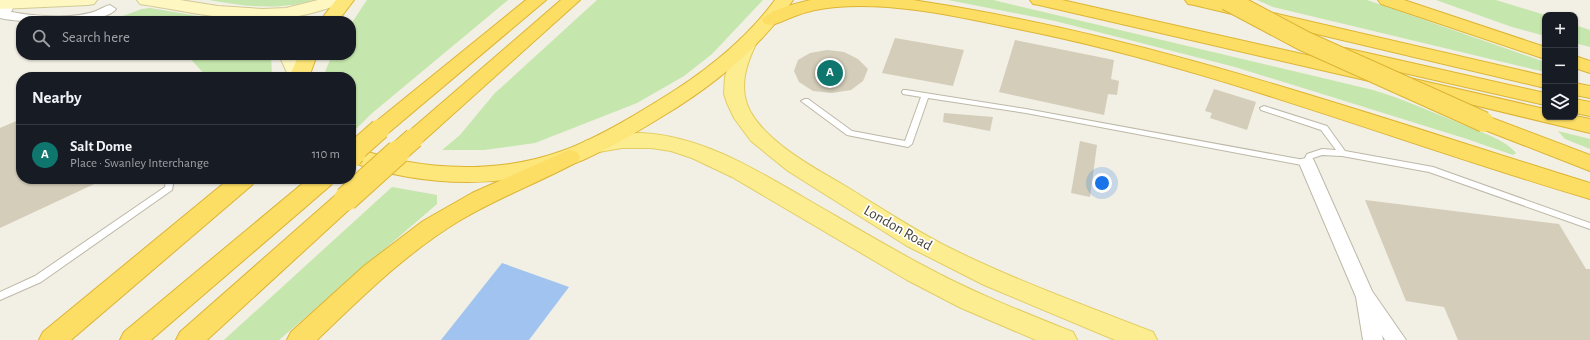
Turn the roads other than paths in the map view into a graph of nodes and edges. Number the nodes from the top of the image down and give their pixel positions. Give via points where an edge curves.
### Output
1 (88, 0) edge
2 (146, 0) edge
3 (335, 0) edge
4 (345, 0) edge
5 (537, 0) edge
6 (571, 0) edge
7 (784, 0) edge
8 (1039, 0) edge
9 (1104, 0) edge
10 (1194, 0) edge
11 (1227, 0) edge
12 (1387, 0) edge
13 (4, 4) edge
14 (110, 9) dead end
15 (226, 14) junction
16 (91, 16) edge
17 (232, 16) edge
18 (333, 16) edge
19 (16, 17) edge
20 (771, 20) junction
21 (748, 42) junction
22 (1542, 52) edge
23 (290, 60) edge
24 (306, 60) edge
25 (1578, 63) edge
26 (1590, 67) edge
27 (296, 72) edge
28 (301, 72) edge
29 (1542, 81) edge
30 (1578, 90) edge
31 (906, 92) dead end
32 (1590, 92) edge
33 (925, 95) junction
34 (1542, 98) edge
35 (805, 101) dead end
36 (1578, 107) edge
37 (1264, 108) dead end
38 (1590, 109) edge
39 (1542, 115) edge
40 (1563, 120) edge
41 (1590, 126) edge
42 (593, 146) junction
43 (356, 150) edge
44 (1342, 153) junction
45 (356, 156) edge
46 (569, 156) junction
47 (1308, 163) junction
48 (1590, 163) edge
49 (169, 184) edge
50 (238, 184) edge
51 (318, 184) edge
52 (1590, 191) edge
53 (1590, 226) edge
54 (1364, 295) junction
55 (0, 296) edge
56 (52, 340) edge
57 (133, 340) edge
58 (189, 340) edge
59 (300, 340) edge
60 (1064, 340) edge
61 (1144, 340) edge
62 (1373, 340) edge
63 (1396, 340) edge

1 - 13 main road
2 - 15 main road
3 - 15 main road via 320,6 273,15
4 - 18 highway
5 - 43 highway, bridge
6 - 58 highway, bridge
7 - 20 highway
8 - 39 highway
9 - 34 highway
10 - 29 highway
11 - 48 highway, bridge via 1304,41 1484,122
12 - 22 highway
13 - 19 street via 3,15
14 - 16 street
15 - 17 main road
20 - 21 highway
20 - 52 highway via 800,7 847,0 946,10 1034,26 1223,73
21 - 42 highway via 718,69 666,106
21 - 61 main road, London Road via 738,60 733,84 741,112 762,136 803,171 943,255 1057,306
23 - 27 main road
24 - 28 highway
25 - 26 highway
30 - 32 highway
31 - 33 lane
33 - 35 lane via 908,144 850,133
33 - 47 lane
36 - 38 highway
37 - 44 lane via 1324,128
40 - 41 highway
42 - 46 highway
42 - 60 main road, London Road via 618,141 650,141 670,143 706,155 917,273 991,310
44 - 47 lane via 1322,152 1310,156
44 - 53 lane via 1430,169
45 - 46 highway via 390,166 441,174 473,174 524,167
46 - 59 highway via 544,171 476,200 428,229
47 - 54 street
49 - 55 lane via 169,188 44,274
50 - 56 highway
51 - 57 highway
54 - 62 street
54 - 63 street

